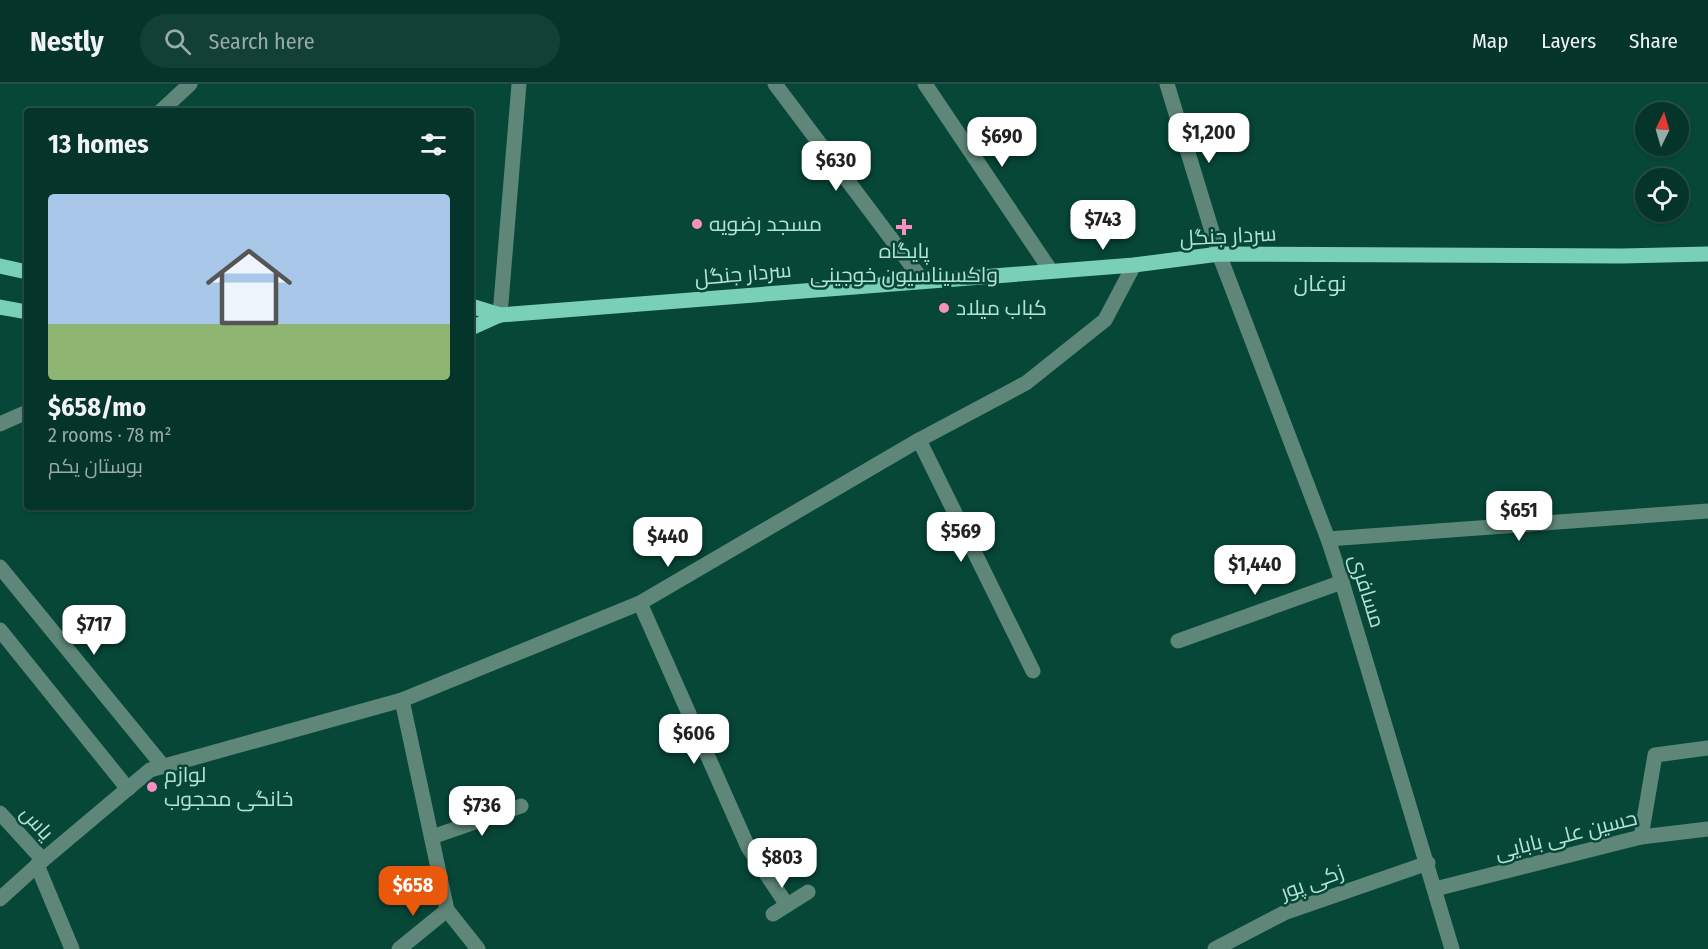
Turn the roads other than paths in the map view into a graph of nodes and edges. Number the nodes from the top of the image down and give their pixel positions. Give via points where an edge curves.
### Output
1 (190, 84) edge
2 (519, 84) edge
3 (775, 84) edge
4 (925, 84) edge
5 (1167, 84) edge
6 (164, 108) edge
7 (1219, 254) junction
8 (1708, 254) edge
9 (1134, 265) junction
10 (0, 266) edge
11 (24, 271) edge
12 (1051, 271) junction
13 (923, 281) junction
14 (0, 307) edge
15 (474, 307) edge
16 (24, 311) edge
17 (500, 315) junction
18 (474, 327) edge
19 (24, 413) edge
20 (0, 424) edge
21 (919, 440) junction
22 (1708, 511) edge
23 (1328, 539) junction
24 (0, 567) edge
25 (1342, 582) junction
26 (640, 603) junction
27 (0, 630) edge
28 (1178, 641) dead end
29 (1033, 671) dead end
30 (402, 700) junction
31 (1708, 748) edge
32 (163, 766) junction
33 (128, 789) junction
34 (521, 806) dead end
35 (0, 813) edge
36 (1708, 829) edge
37 (432, 837) junction
38 (1641, 837) junction
39 (40, 862) junction
40 (1428, 863) junction
41 (1435, 889) junction
42 (808, 892) dead end
43 (0, 899) edge
44 (787, 905) junction
45 (447, 910) junction
46 (773, 914) dead end
47 (72, 949) edge
48 (399, 949) edge
49 (478, 949) edge
50 (1215, 949) edge
51 (1452, 949) edge

1 - 6 street
2 - 17 street
3 - 13 street
4 - 12 street
5 - 7 street, مسافری
7 - 8 main road, سردار جنگل
7 - 9 main road, سردار جنگل
7 - 23 street, مسافری
9 - 12 main road, سردار جنگل
9 - 21 street via 1105,320 1026,383
10 - 11 main road
12 - 13 main road, سردار جنگل
13 - 17 main road, سردار جنگل
14 - 16 main road
15 - 17 main road
17 - 18 main road
19 - 20 street
21 - 26 street
21 - 29 street
22 - 23 street
23 - 25 street, مسافری
24 - 32 street
25 - 28 street
25 - 40 street, مسافری
26 - 30 street
26 - 44 street via 748,847
27 - 33 street
30 - 32 street
30 - 37 street
31 - 38 street via 1655,755
32 - 33 street via 150,770
33 - 39 street
34 - 37 street
35 - 39 street, یاس
36 - 38 street, حسین علی بابایی
37 - 45 street
38 - 41 street, حسین علی بابایی
39 - 43 street
39 - 47 street, یاس
40 - 41 street, مسافری
40 - 50 street, زکی پور via 1284,914
41 - 51 street, مسافری
42 - 44 street
44 - 46 street
45 - 48 street
45 - 49 street

